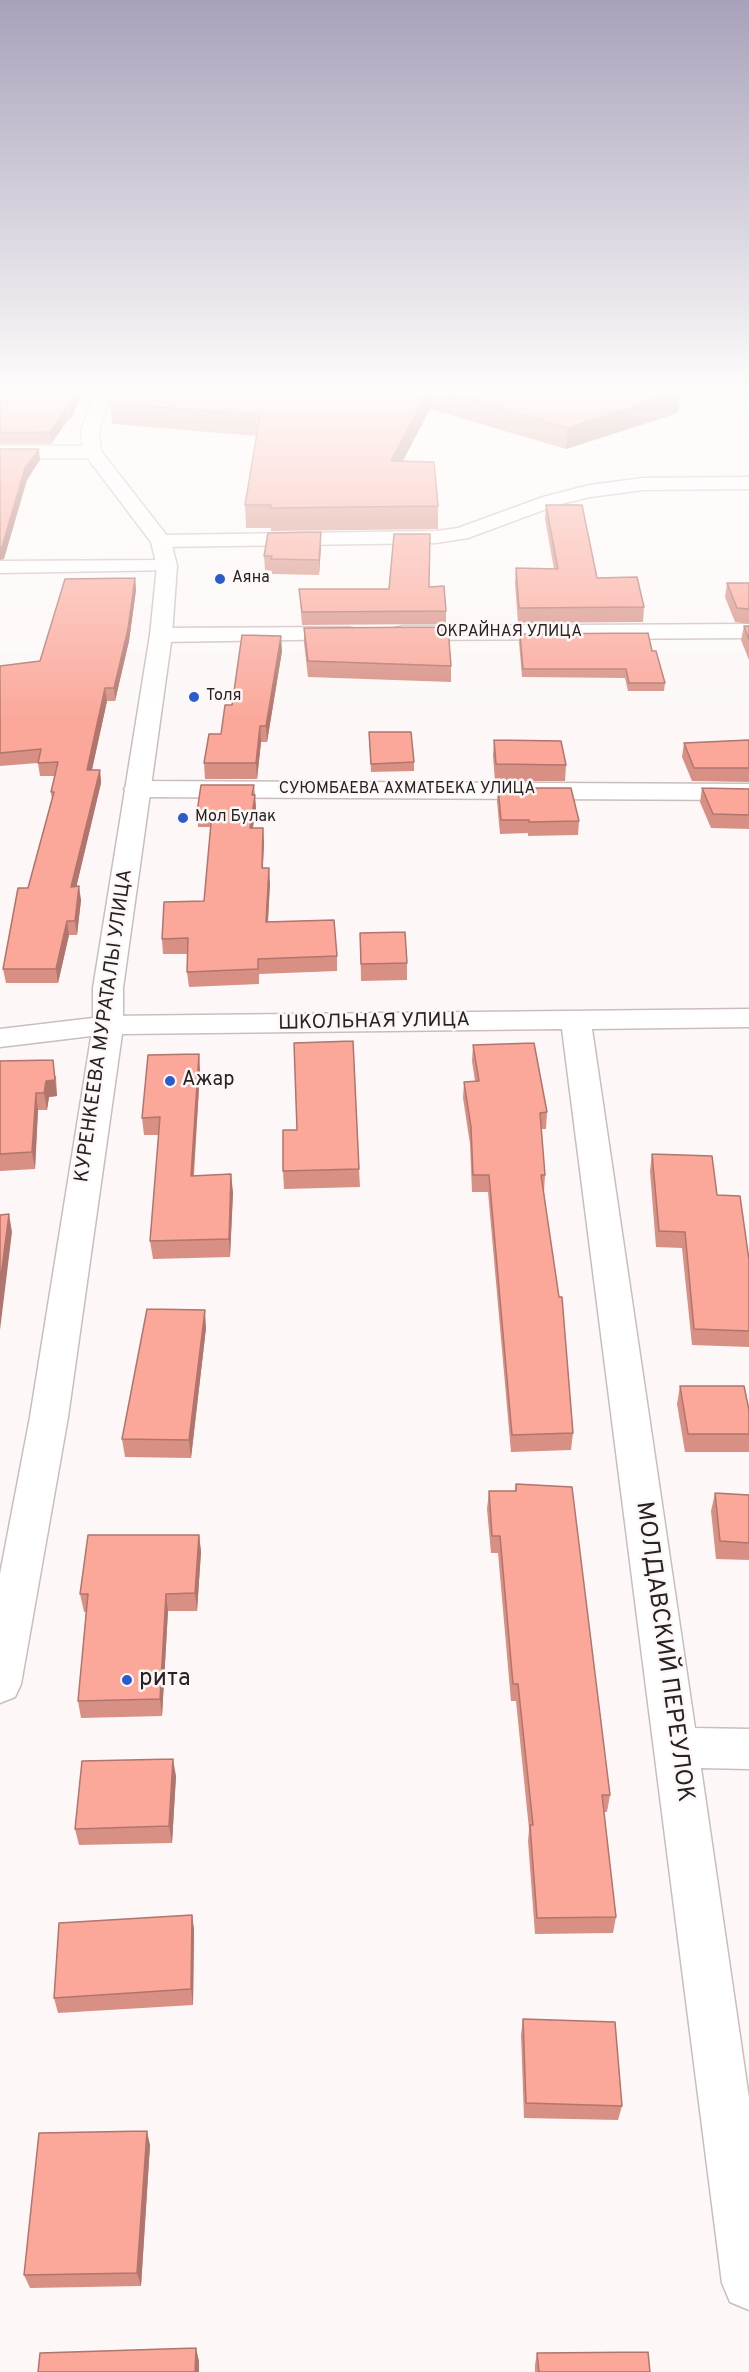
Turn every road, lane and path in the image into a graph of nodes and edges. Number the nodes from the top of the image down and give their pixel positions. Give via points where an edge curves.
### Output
1 (131, 502) edge
2 (548, 502) edge
3 (161, 541) junction
4 (167, 566) junction
5 (0, 567) edge
6 (749, 631) edge
7 (161, 635) junction
8 (137, 789) junction
9 (749, 792) edge
10 (749, 1018) edge
11 (576, 1020) junction
12 (108, 1025) junction
13 (0, 1038) edge
14 (0, 1684) edge
15 (676, 1747) junction
16 (749, 1749) edge
17 (749, 2283) edge

1 - 3 street, КУРЕНКЕЕВА МУРАТАЛЫ УЛИЦА
2 - 3 street via 461,534 436,537
3 - 4 street, КУРЕНКЕЕВА МУРАТАЛЫ УЛИЦА
4 - 5 street
4 - 7 street, КУРЕНКЕЕВА МУРАТАЛЫ УЛИЦА
6 - 7 street, ОКРАЙНАЯ УЛИЦА
7 - 8 street, КУРЕНКЕЕВА МУРАТАЛЫ УЛИЦА
8 - 9 street, СУЮМБАЕВА АХМАТБЕКА УЛИЦА
8 - 12 street, КУРЕНКЕЕВА МУРАТАЛЫ УЛИЦА via 108,988
10 - 11 street, ШКОЛЬНАЯ УЛИЦА
11 - 12 street, ШКОЛЬНАЯ УЛИЦА
11 - 15 street, МОЛДАВСКИЙ ПЕРЕУЛОК
12 - 13 street, ШКОЛЬНАЯ УЛИЦА
12 - 14 street, КУРЕНКЕЕВА МУРАТАЛЫ УЛИЦА via 49,1418
15 - 16 street
15 - 17 street, МОЛДАВСКИЙ ПЕРЕУЛОК

